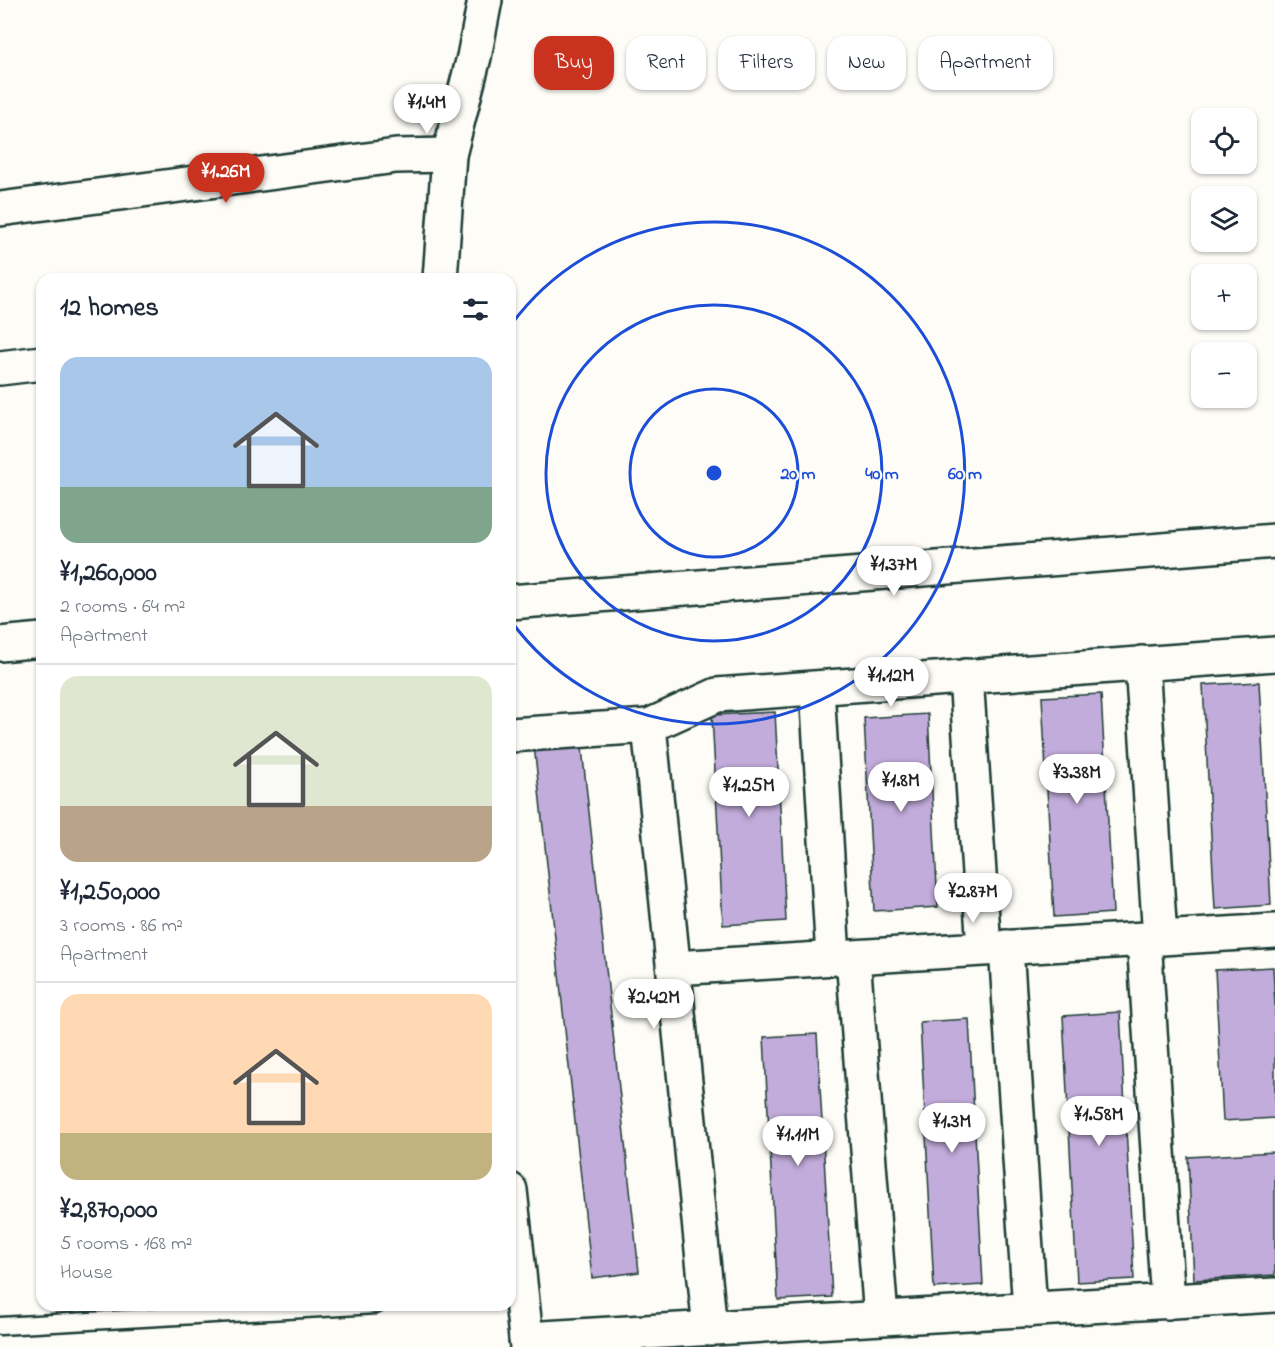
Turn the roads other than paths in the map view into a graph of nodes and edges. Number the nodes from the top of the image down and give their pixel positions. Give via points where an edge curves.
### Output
1 (485, 0) edge
2 (449, 155) junction
3 (0, 209) edge
4 (440, 273) edge
5 (36, 364) edge
6 (0, 368) edge
7 (1275, 540) edge
8 (516, 602) edge
9 (36, 641) edge
10 (0, 644) edge
11 (1275, 654) edge
12 (1142, 663) junction
13 (966, 676) junction
14 (817, 688) junction
15 (649, 726) junction
16 (516, 735) edge
17 (1275, 931) edge
18 (1152, 939) junction
19 (995, 948) junction
20 (843, 957) junction
21 (674, 968) junction
22 (1275, 1295) edge
23 (516, 1297) edge
24 (1168, 1302) junction
25 (1030, 1310) junction
26 (269, 1311) edge
27 (881, 1318) junction
28 (0, 1326) edge
29 (710, 1329) junction
30 (527, 1343) edge

1 - 2 street
2 - 3 street via 396,156
2 - 4 street
5 - 6 street
7 - 8 street
9 - 10 street
11 - 12 street
12 - 13 street
12 - 18 street
13 - 14 street
13 - 19 street
14 - 15 street via 717,695
14 - 20 street
15 - 16 street
15 - 21 street
17 - 18 street
18 - 19 street
18 - 24 street
19 - 20 street
19 - 25 street
20 - 21 street
20 - 27 street
21 - 29 street
22 - 24 street
23 - 30 street
24 - 25 street
25 - 27 street
26 - 28 lane
27 - 29 street
29 - 30 street

